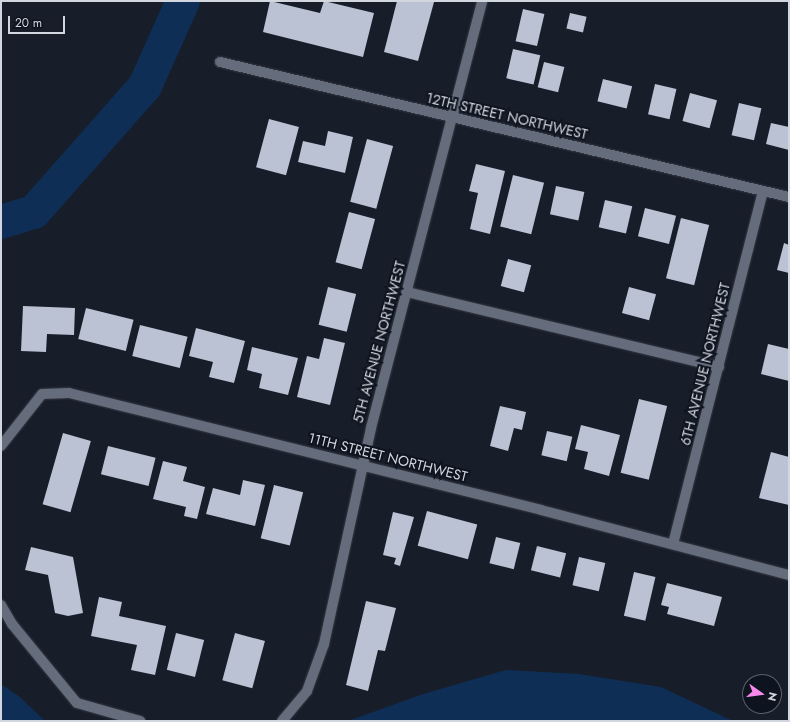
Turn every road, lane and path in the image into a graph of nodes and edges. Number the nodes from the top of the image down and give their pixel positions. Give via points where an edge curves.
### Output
1 (482, 1) edge
2 (220, 62) dead end
3 (453, 117) junction
4 (763, 191) junction
5 (789, 197) edge
6 (407, 292) junction
7 (718, 367) junction
8 (1, 446) edge
9 (363, 466) junction
10 (673, 544) junction
11 (789, 575) edge
12 (1, 605) edge
13 (140, 721) edge
14 (282, 721) edge

1 - 3 street, 5TH AVENUE NORTHWEST
2 - 3 street, 12TH STREET NORTHWEST
3 - 4 street, 12TH STREET NORTHWEST
3 - 6 street, 5TH AVENUE NORTHWEST
4 - 5 street, 12TH STREET NORTHWEST
4 - 7 street, 6TH AVENUE NORTHWEST
6 - 7 street
6 - 9 street, 5TH AVENUE NORTHWEST
7 - 10 street, 6TH AVENUE NORTHWEST
8 - 9 street, 11TH STREET NORTHWEST via 42,394 69,394
9 - 10 street, 11TH STREET NORTHWEST
9 - 14 street, 5TH AVENUE NORTHWEST via 324,644 307,691
10 - 11 street, 11TH STREET NORTHWEST
12 - 13 street via 12,624 77,703

